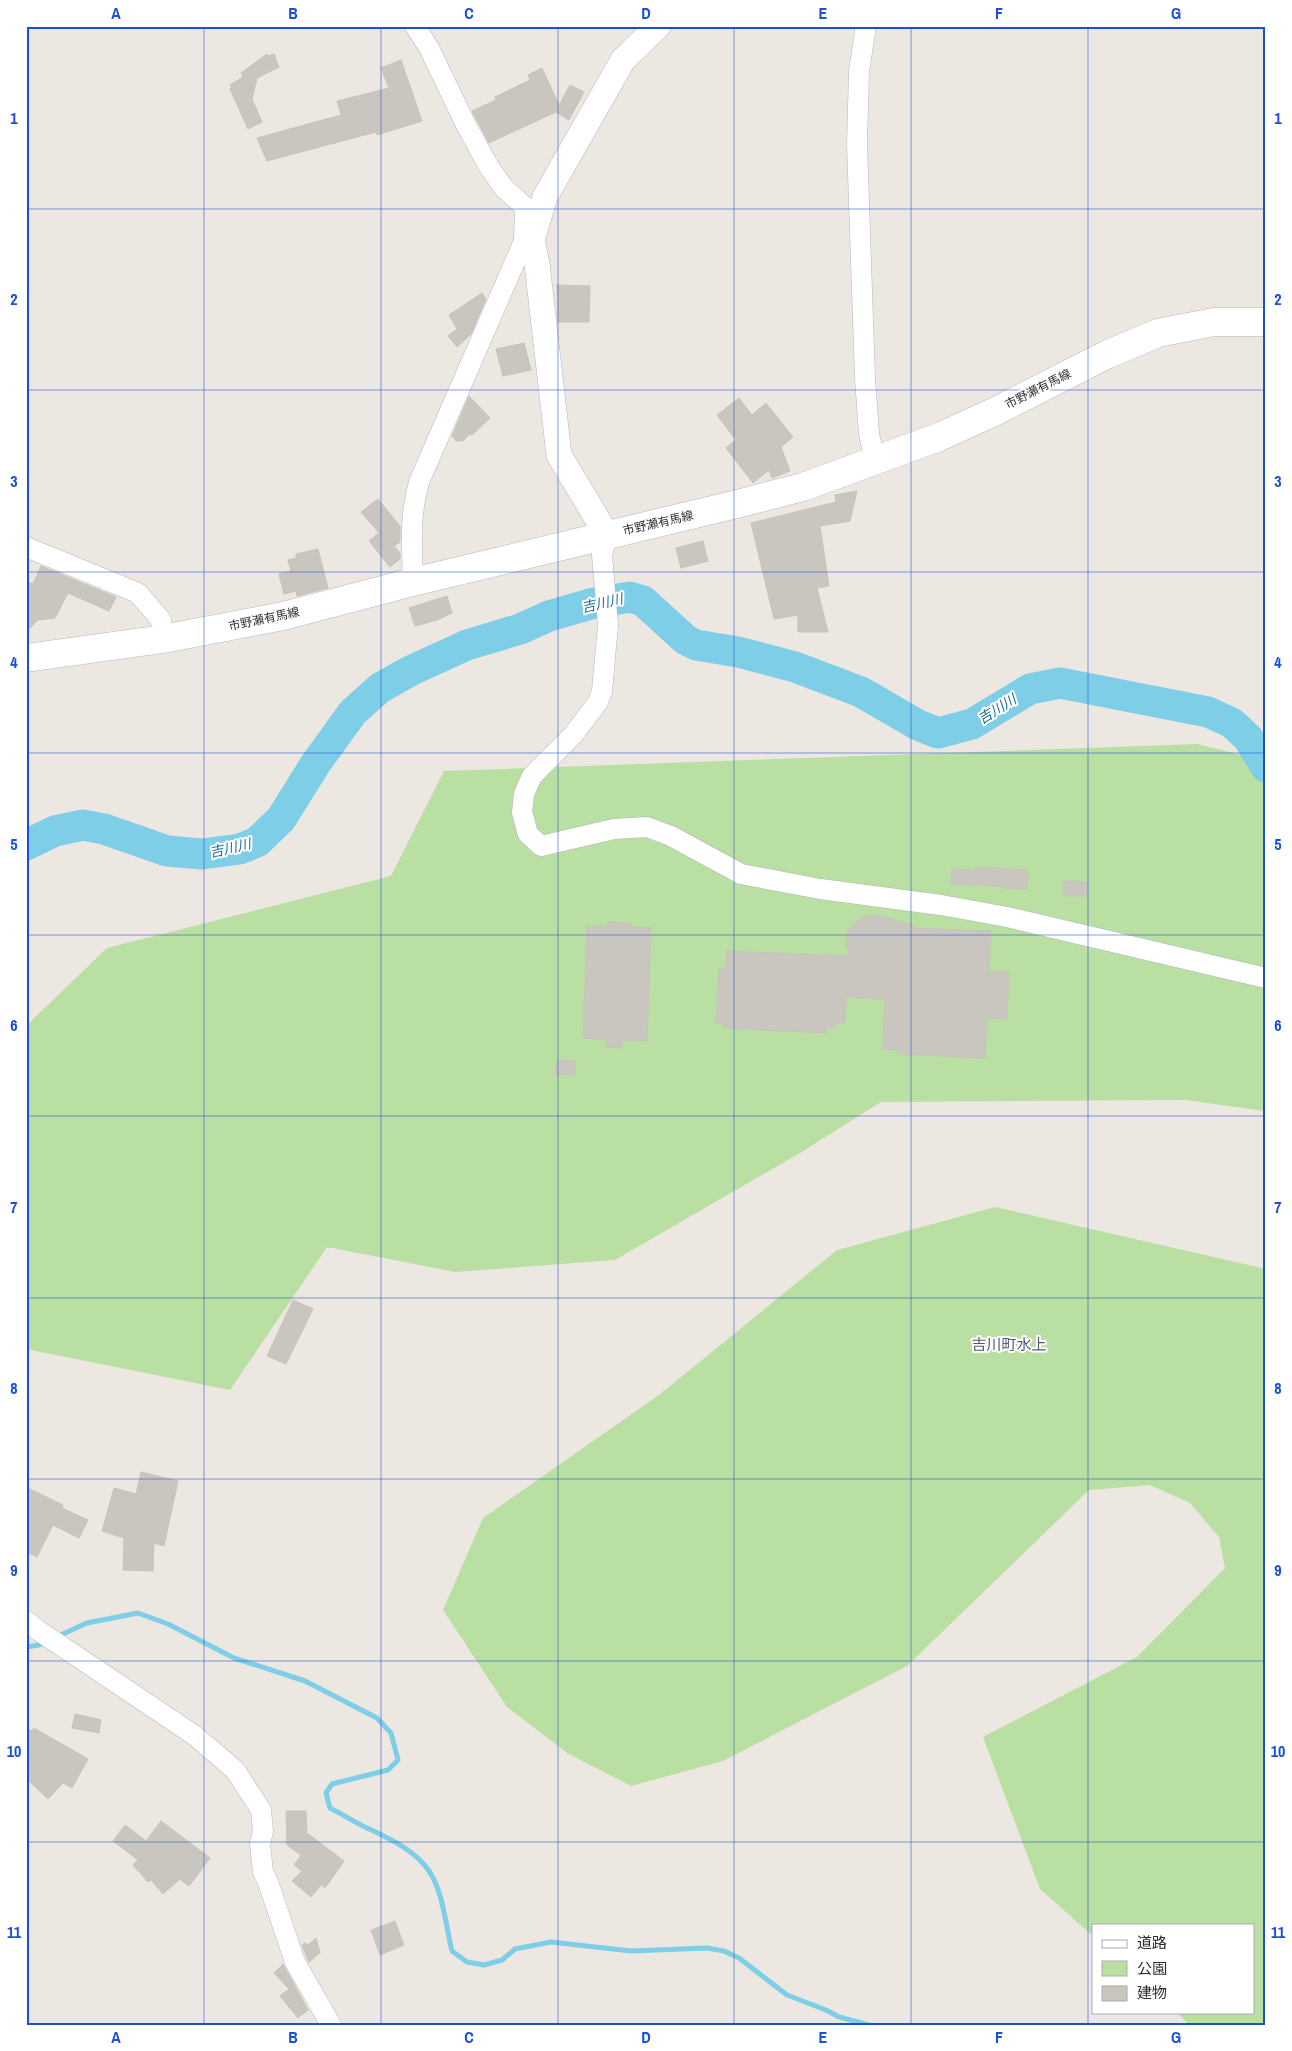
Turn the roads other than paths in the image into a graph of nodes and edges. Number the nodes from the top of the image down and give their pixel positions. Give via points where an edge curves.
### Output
1 (415, 26) edge
2 (658, 26) edge
3 (866, 26) edge
4 (528, 241) junction
5 (1266, 322) edge
6 (875, 461) junction
7 (605, 545) junction
8 (26, 546) edge
9 (413, 582) junction
10 (163, 639) junction
11 (26, 658) edge
12 (1266, 978) edge
13 (26, 1620) edge
14 (331, 2025) edge

1 - 4 street via 430,48 489,166 504,188 525,207
2 - 4 street via 623,60 545,197
3 - 6 street via 860,71 857,144 865,378 869,434
4 - 7 street via 537,264 559,455
4 - 9 street via 418,482 411,525
5 - 6 main road, 市野瀬有馬線 via 1214,322 1158,333 939,437
6 - 7 main road, 市野瀬有馬線 via 803,487
7 - 9 main road, 市野瀬有馬線
7 - 12 street via 608,625 602,691 598,702 573,735 532,776 524,794 522,812 528,834 541,846 614,829 647,828 671,836 741,874 820,890 1008,917
8 - 10 street via 138,593 161,620
9 - 10 main road, 市野瀬有馬線 via 283,616
10 - 11 main road, 市野瀬有馬線
13 - 14 street via 194,1736 235,1770 261,1810 263,1872 295,1962

